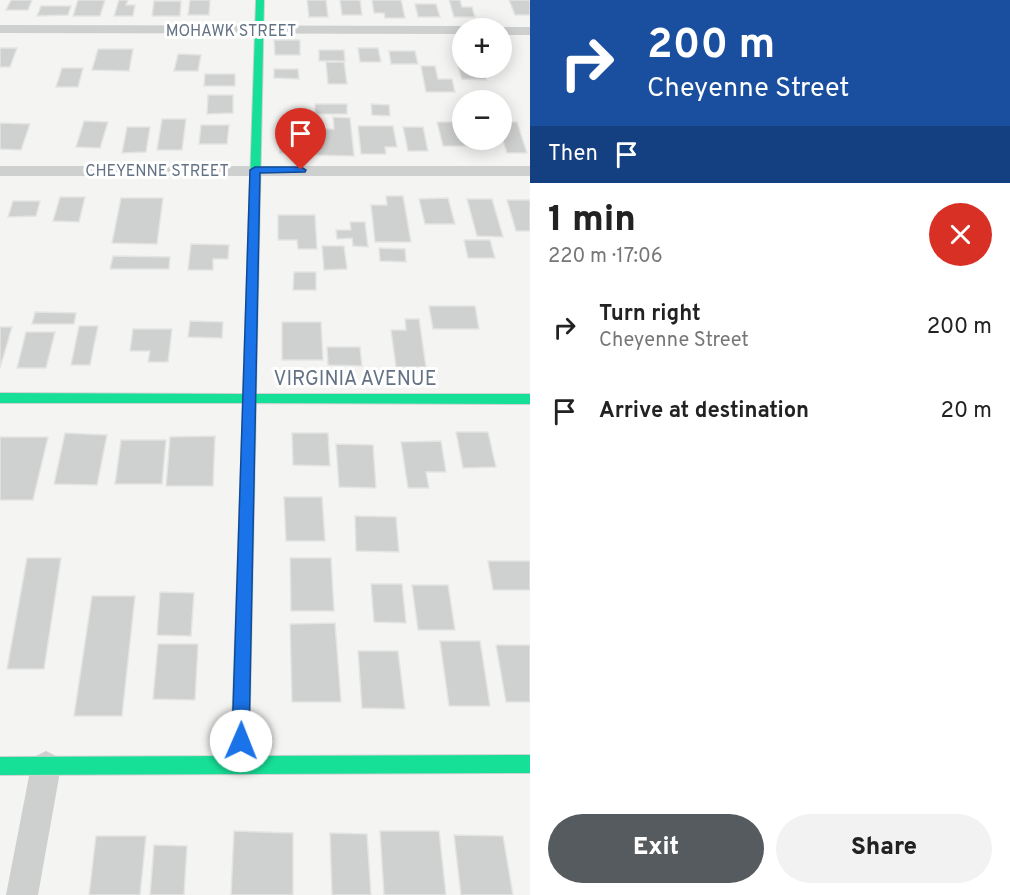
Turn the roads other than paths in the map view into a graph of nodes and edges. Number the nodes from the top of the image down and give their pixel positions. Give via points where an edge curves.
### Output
1 (260, 0) edge
2 (0, 29) edge
3 (259, 30) junction
4 (452, 30) edge
5 (512, 31) edge
6 (530, 31) edge
7 (255, 170) junction
8 (0, 171) edge
9 (530, 171) edge
10 (249, 397) junction
11 (0, 398) edge
12 (530, 399) edge
13 (240, 764) junction
14 (530, 764) edge
15 (0, 766) edge
16 (46, 766) junction
17 (22, 895) edge

1 - 3 street
2 - 3 street, MOHAWK STREET
3 - 4 street, MOHAWK STREET
3 - 7 street
5 - 6 street
7 - 8 street, CHEYENNE STREET
7 - 9 street, CHEYENNE STREET
7 - 10 street
10 - 11 street, VIRGINIA AVENUE
10 - 12 street, VIRGINIA AVENUE
10 - 13 street
13 - 14 street
13 - 16 street
15 - 16 street
16 - 17 street

